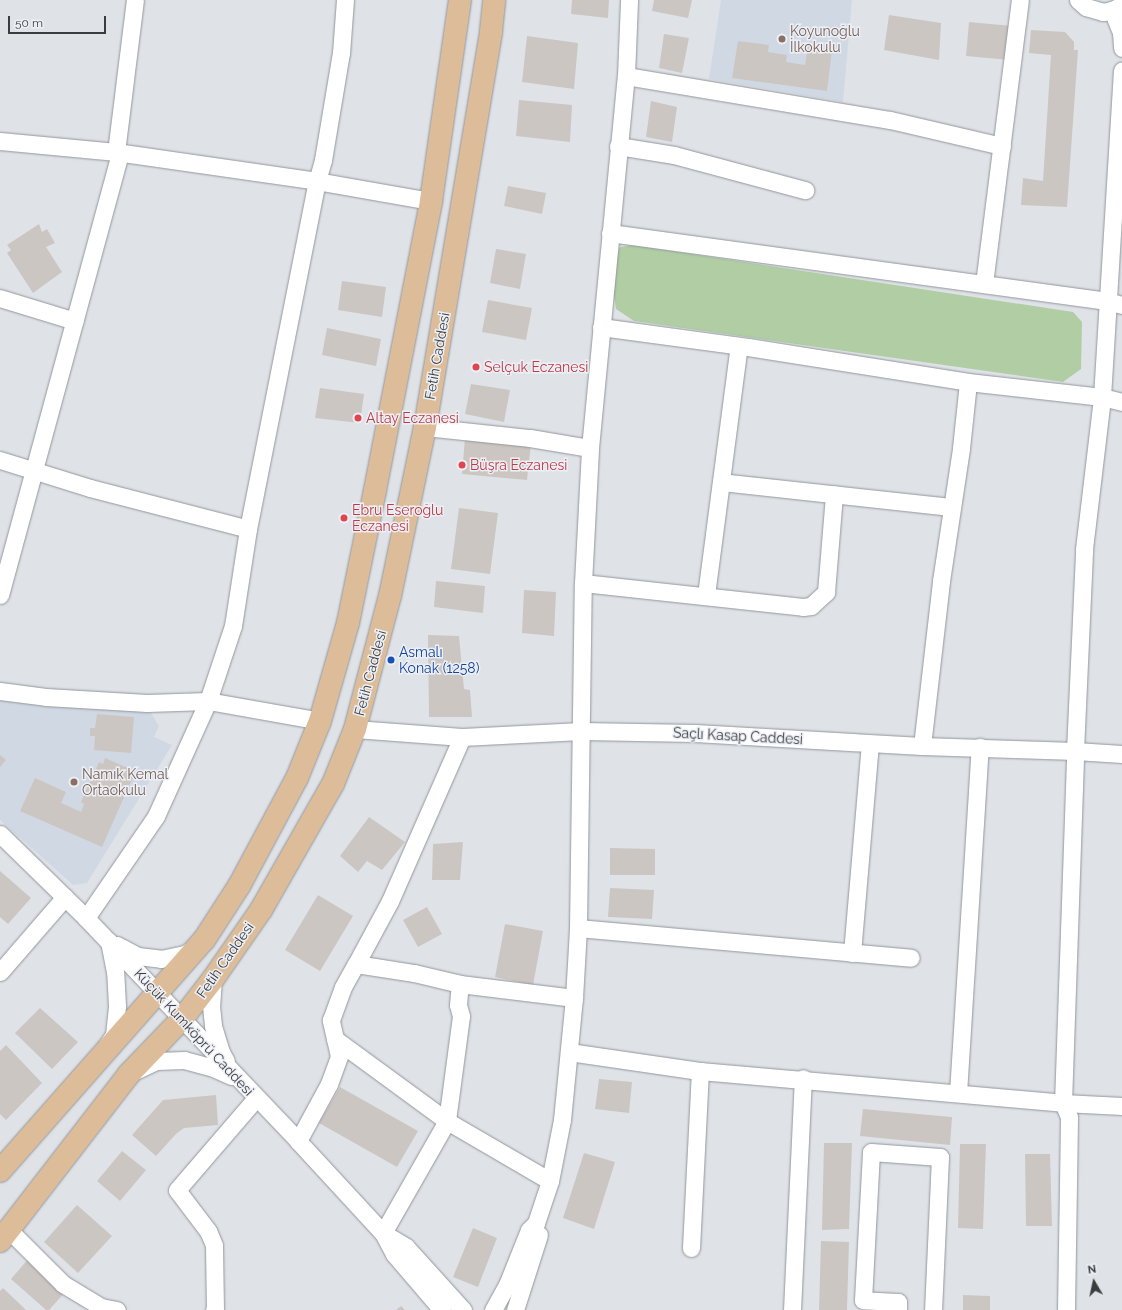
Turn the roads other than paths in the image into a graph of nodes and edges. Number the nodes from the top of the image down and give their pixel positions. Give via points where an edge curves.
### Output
1 (136, 0) edge
2 (345, 0) edge
3 (452, 0) edge
4 (460, 0) edge
5 (494, 0) edge
6 (504, 0) edge
7 (629, 0) edge
8 (1020, 0) edge
9 (1076, 0) edge
10 (1117, 8) edge
11 (491, 31) junction
12 (455, 32) junction
13 (1122, 48) edge
14 (1122, 71) edge
15 (626, 76) junction
16 (0, 141) edge
17 (618, 146) junction
18 (1002, 146) junction
19 (118, 152) junction
20 (317, 181) junction
21 (805, 190) dead end
22 (431, 201) junction
23 (610, 233) junction
24 (984, 284) junction
25 (0, 298) edge
26 (1114, 303) edge
27 (75, 321) junction
28 (601, 327) junction
29 (739, 346) junction
30 (968, 382) junction
31 (1102, 397) junction
32 (1122, 402) edge
33 (425, 427) junction
34 (590, 448) junction
35 (0, 460) edge
36 (34, 472) junction
37 (721, 482) junction
38 (834, 494) junction
39 (952, 507) junction
40 (248, 529) junction
41 (583, 583) junction
42 (0, 595) edge
43 (706, 595) junction
44 (0, 691) edge
45 (208, 701) junction
46 (320, 721) junction
47 (355, 729) junction
48 (581, 731) junction
49 (462, 736) junction
50 (870, 744) junction
51 (922, 746) junction
52 (980, 747) junction
53 (1075, 750) junction
54 (1122, 754) edge
55 (0, 834) edge
56 (65, 897) junction
57 (86, 918) junction
58 (578, 928) junction
59 (204, 940) junction
60 (109, 942) junction
61 (852, 953) junction
62 (911, 958) dead end
63 (356, 964) junction
64 (0, 972) edge
65 (213, 979) junction
66 (460, 984) junction
67 (157, 994) junction
68 (574, 998) junction
69 (182, 1019) junction
70 (335, 1039) junction
71 (569, 1052) junction
72 (90, 1070) junction
73 (700, 1071) junction
74 (129, 1074) junction
75 (803, 1078) junction
76 (237, 1079) junction
77 (958, 1093) junction
78 (256, 1098) junction
79 (1063, 1102) junction
80 (1122, 1106) edge
81 (447, 1121) junction
82 (298, 1141) junction
83 (0, 1171) edge
84 (550, 1181) junction
85 (536, 1223) junction
86 (383, 1233) junction
87 (5, 1236) edge
88 (691, 1248) dead end
89 (117, 1310) edge
90 (215, 1310) edge
91 (442, 1310) edge
92 (463, 1310) edge
93 (493, 1310) edge
94 (514, 1310) edge
95 (792, 1310) edge
96 (898, 1310) edge
97 (933, 1310) edge
98 (1066, 1310) edge

1 - 19 street
2 - 20 street via 340,60 324,160
3 - 12 main road via 456,16
4 - 12 main road, Fetih Caddesi
5 - 11 main road, Fetih Caddesi
6 - 11 main road
7 - 15 street
8 - 18 street
9 - 10 street via 1094,11 1103,12
10 - 13 street
11 - 33 main road, Fetih Caddesi
12 - 22 main road, Fetih Caddesi
14 - 26 street
15 - 17 street
15 - 18 street via 890,120
16 - 19 street
17 - 21 street via 674,155
17 - 23 street
18 - 24 street
19 - 20 street
19 - 27 street
20 - 22 street
20 - 40 street
22 - 46 main road, Fetih Caddesi via 350,616
23 - 24 street
23 - 28 street
24 - 26 street
25 - 27 street
26 - 31 street
27 - 36 street
28 - 29 street
28 - 34 street
29 - 30 street
29 - 37 street
30 - 31 street
30 - 39 street
31 - 32 street
31 - 53 street via 1084,549
33 - 34 street via 530,438
33 - 47 main road, Fetih Caddesi via 390,596
34 - 41 street
35 - 36 street
36 - 40 street
36 - 42 street
37 - 38 street
37 - 43 street
38 - 39 street
38 - 43 street via 826,592 814,603 802,607
39 - 51 street
40 - 45 street via 233,626
41 - 43 street
41 - 48 street
44 - 45 street via 46,697 147,703
45 - 46 street
45 - 57 street via 156,816
46 - 59 main road, Fetih Caddesi via 298,778 240,886
47 - 49 street, Saçlı Kasap Caddesi
47 - 65 main road, Fetih Caddesi via 333,784 260,910
48 - 49 street, Saçlı Kasap Caddesi
48 - 50 street, Saçlı Kasap Caddesi via 695,733
48 - 58 street
49 - 63 street via 390,901
50 - 51 street, Saçlı Kasap Caddesi
50 - 61 street
51 - 52 street, Saçlı Kasap Caddesi
52 - 53 street, Saçlı Kasap Caddesi
52 - 77 street
53 - 54 street, Saçlı Kasap Caddesi
53 - 79 street
55 - 56 street, Küçük Kumköprü Caddesi
56 - 57 street, Küçük Kumköprü Caddesi
56 - 64 street
57 - 60 street, Küçük Kumköprü Caddesi
58 - 61 street
58 - 68 street
59 - 60 street via 185,954 161,959 138,956
59 - 67 main road, Fetih Caddesi
60 - 67 street, Küçük Kumköprü Caddesi
60 - 72 street via 115,972 117,1006 114,1035
61 - 62 street
63 - 66 street via 414,972
63 - 70 street via 343,987 331,1020
65 - 69 main road, Fetih Caddesi
65 - 76 street via 213,1026 221,1052
66 - 68 street
66 - 81 street via 458,1005 461,1016
67 - 69 street, Küçük Kumköprü Caddesi
67 - 72 main road, Fetih Caddesi
68 - 71 street
69 - 74 main road, Fetih Caddesi
69 - 76 street, Küçük Kumköprü Caddesi
70 - 81 street
70 - 82 street via 339,1056 329,1084
71 - 73 street
71 - 84 street via 562,1120
72 - 83 main road, Fetih Caddesi
73 - 75 street
73 - 88 street
74 - 76 street via 156,1061 184,1060 211,1067
74 - 87 main road, Fetih Caddesi
75 - 77 street
75 - 95 street
76 - 78 street, Küçük Kumköprü Caddesi
77 - 79 street
78 - 82 street, Küçük Kumköprü Caddesi
78 - 90 street via 176,1190 208,1232 214,1245
79 - 80 street
79 - 98 street via 1069,1117
81 - 84 street
81 - 86 street
82 - 86 street, Küçük Kumköprü Caddesi
84 - 85 street
85 - 93 street via 529,1230 507,1285
85 - 94 street via 539,1235
86 - 91 street via 394,1254
86 - 92 street via 406,1247
87 - 89 street via 63,1284 101,1307
96 - 97 street via 898,1302 863,1300 871,1152 940,1157

